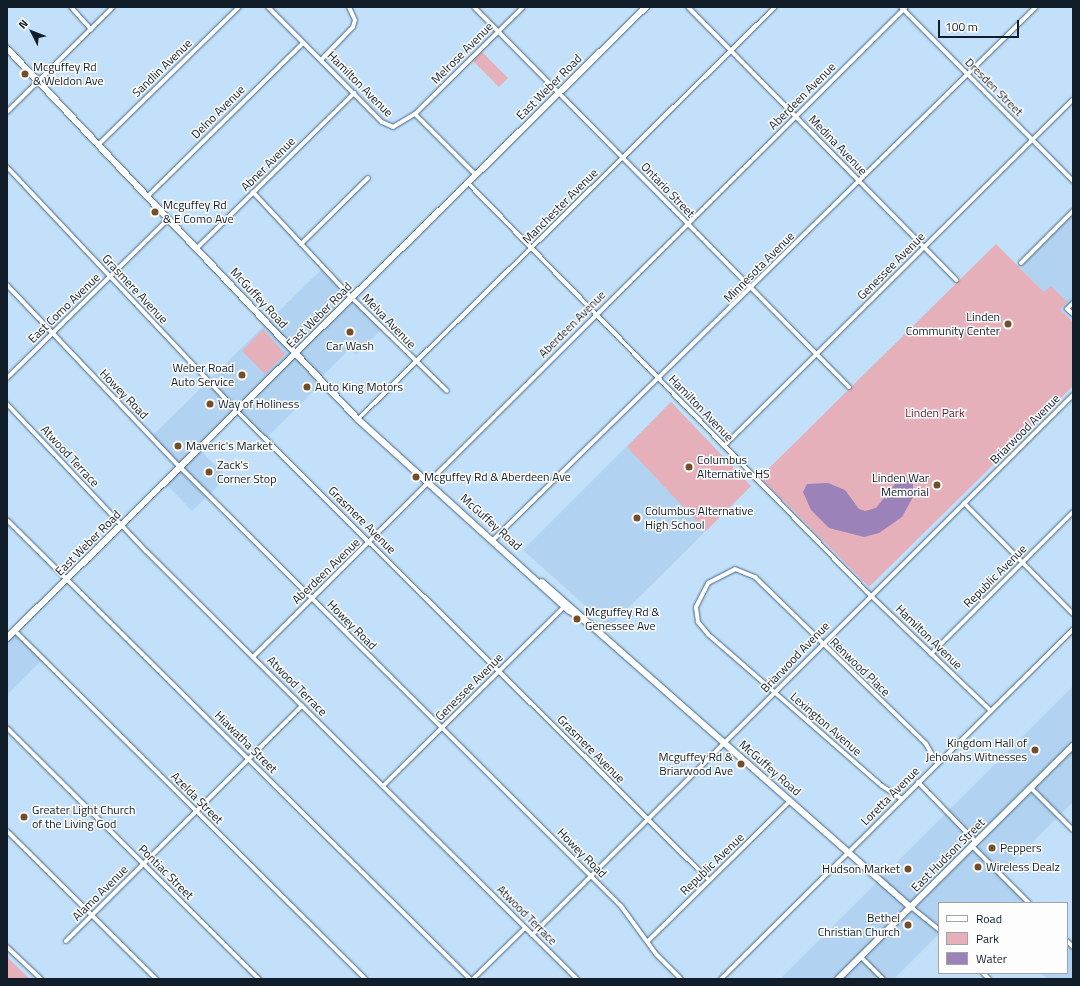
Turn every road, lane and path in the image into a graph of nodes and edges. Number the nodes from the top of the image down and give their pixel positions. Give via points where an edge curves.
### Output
1 (71, 7) edge
2 (113, 7) edge
3 (239, 7) edge
4 (268, 7) edge
5 (349, 7) edge
6 (474, 7) edge
7 (523, 7) edge
8 (646, 7) edge
9 (688, 7) edge
10 (775, 7) edge
11 (1036, 7) edge
12 (904, 8) edge
13 (91, 29) junction
14 (498, 31) junction
15 (303, 43) junction
16 (7, 48) edge
17 (731, 50) junction
18 (321, 60) junction
19 (968, 74) junction
20 (38, 81) junction
21 (354, 93) junction
22 (559, 93) junction
23 (1073, 100) edge
24 (7, 112) edge
25 (416, 114) junction
26 (796, 116) junction
27 (1033, 140) junction
28 (99, 144) junction
29 (623, 158) junction
30 (7, 167) edge
31 (476, 175) junction
32 (368, 178) dead end
33 (1073, 181) edge
34 (860, 182) junction
35 (468, 183) junction
36 (253, 192) junction
37 (148, 196) junction
38 (1073, 211) edge
39 (168, 219) junction
40 (688, 223) junction
41 (301, 244) junction
42 (197, 248) junction
43 (532, 248) junction
44 (924, 248) junction
45 (1021, 263) dead end
46 (110, 276) junction
47 (956, 280) dead end
48 (7, 285) edge
49 (752, 289) junction
50 (352, 298) junction
51 (1073, 303) edge
52 (596, 314) junction
53 (1073, 314) edge
54 (52, 333) junction
55 (295, 354) junction
56 (816, 354) junction
57 (416, 363) junction
58 (7, 378) edge
59 (659, 379) junction
60 (849, 386) dead end
61 (447, 391) dead end
62 (1073, 396) edge
63 (7, 404) edge
64 (237, 411) junction
65 (358, 419) junction
66 (724, 446) junction
67 (180, 468) junction
68 (429, 482) junction
69 (964, 503) junction
70 (1073, 512) edge
71 (7, 520) edge
72 (122, 525) junction
73 (494, 539) junction
74 (370, 543) junction
75 (1022, 563) junction
76 (67, 580) junction
77 (870, 595) junction
78 (312, 599) junction
79 (567, 604) junction
80 (696, 607) joint
81 (1073, 614) edge
82 (1073, 629) edge
83 (15, 631) junction
84 (8, 636) edge
85 (822, 644) junction
86 (931, 654) junction
87 (253, 657) junction
88 (499, 672) junction
89 (775, 692) junction
90 (302, 706) junction
91 (990, 710) junction
92 (7, 728) edge
93 (442, 728) junction
94 (724, 743) junction
95 (1073, 746) edge
96 (249, 759) junction
97 (937, 763) junction
98 (918, 782) junction
99 (383, 786) junction
100 (1031, 788) junction
101 (902, 799) junction
102 (790, 801) junction
103 (196, 811) junction
104 (648, 820) junction
105 (1073, 830) edge
106 (7, 831) edge
107 (974, 844) junction
108 (848, 852) junction
109 (144, 864) junction
110 (591, 876) junction
111 (709, 880) junction
112 (1028, 902) edge
113 (911, 907) junction
114 (92, 915) junction
115 (525, 928) junction
116 (938, 929) edge
117 (532, 935) junction
118 (66, 941) dead end
119 (648, 941) junction
120 (7, 946) edge
121 (860, 957) junction
122 (40, 979) edge
123 (156, 979) edge
124 (259, 979) edge
125 (365, 979) edge
126 (472, 979) edge
127 (577, 979) edge
128 (681, 979) edge
129 (721, 979) edge
130 (838, 979) edge
131 (883, 979) edge

1 - 13 street
2 - 13 street
3 - 28 street, Sandlin Avenue
4 - 15 street, Hamilton Avenue
5 - 18 street via 354,20 353,27
6 - 14 street, Ontario Street
7 - 14 street, Melrose Avenue
8 - 22 street, East Weber Road
9 - 17 street, Medina Avenue
10 - 17 street, Manchester Avenue
11 - 19 street, Minnesota Avenue
12 - 19 street, Dresden Street
12 - 26 street, Aberdeen Avenue
13 - 20 street
14 - 22 street, Ontario Street
14 - 25 street, Melrose Avenue
15 - 18 street, Hamilton Avenue
15 - 37 street, Delno Avenue
16 - 20 street, McGuffey Road
17 - 26 street, Medina Avenue
17 - 29 street, Manchester Avenue
18 - 21 street, Hamilton Avenue
19 - 27 street, Dresden Street
19 - 34 street, Minnesota Avenue
20 - 24 street
20 - 28 street, McGuffey Road
21 - 25 street, Hamilton Avenue via 387,126 399,126
21 - 36 street, Abner Avenue
22 - 29 street, Ontario Street
22 - 31 street, East Weber Road
23 - 27 street, Genessee Avenue
25 - 31 street
26 - 34 street, Medina Avenue
26 - 40 street, Aberdeen Avenue
27 - 33 street, Dresden Street
27 - 44 street, Genessee Avenue
28 - 37 street, McGuffey Road
29 - 40 street, Ontario Street
29 - 43 street, Manchester Avenue
30 - 46 street, Grasmere Avenue
31 - 35 street, East Weber Road
32 - 41 street
34 - 44 street, Medina Avenue
34 - 49 street, Minnesota Avenue
35 - 43 street, Hamilton Avenue
35 - 50 street, East Weber Road
36 - 41 street, Melva Avenue
36 - 42 street, Abner Avenue
37 - 39 street, McGuffey Road
38 - 45 street
39 - 42 street, McGuffey Road
39 - 46 street, East Como Avenue
40 - 49 street, Ontario Street
40 - 52 street, Aberdeen Avenue
41 - 50 street, Melva Avenue
42 - 55 street, McGuffey Road
43 - 52 street, Hamilton Avenue
43 - 57 street, Manchester Avenue
44 - 47 street, Medina Avenue
44 - 56 street, Genessee Avenue
46 - 54 street, East Como Avenue
46 - 64 street, Grasmere Avenue
48 - 54 street, Howey Road
49 - 56 street, Ontario Street
49 - 59 street, Minnesota Avenue
50 - 55 street, East Weber Road
50 - 57 street, Melva Avenue
51 - 53 street via 1067,308
52 - 59 street, Hamilton Avenue
52 - 68 street, Aberdeen Avenue
54 - 58 street, East Como Avenue
54 - 67 street, Howey Road
55 - 64 street, East Weber Road
55 - 65 street, McGuffey Road
56 - 60 street, Ontario Street
56 - 66 street, Genessee Avenue
57 - 61 street, Melva Avenue
57 - 65 street, Manchester Avenue
59 - 66 street, Hamilton Avenue
59 - 73 street, Minnesota Avenue
62 - 69 street, Briarwood Avenue
63 - 72 street, Atwood Terrace
64 - 67 street, East Weber Road
64 - 74 street, Grasmere Avenue
65 - 68 street, McGuffey Road
66 - 77 street, Hamilton Avenue
67 - 72 street, East Weber Road
67 - 78 street, Howey Road
68 - 73 street, McGuffey Road
68 - 74 street, Aberdeen Avenue
69 - 75 street
69 - 77 street, Briarwood Avenue
70 - 75 street, Republic Avenue
71 - 76 street, Hiawatha Street
72 - 76 street, East Weber Road
72 - 87 street, Atwood Terrace
73 - 79 street, McGuffey Road
74 - 78 street, Aberdeen Avenue
74 - 88 street, Grasmere Avenue
75 - 81 street
75 - 86 street, Republic Avenue
76 - 83 street, East Weber Road
76 - 96 street, Hiawatha Street
77 - 85 street, Briarwood Avenue
77 - 86 street, Hamilton Avenue
78 - 87 street, Aberdeen Avenue
78 - 93 street, Howey Road
79 - 88 street, Genessee Avenue
79 - 94 street, McGuffey Road
80 - 85 street, Renwood Place via 700,594 716,576 728,570 742,570 756,577
80 - 89 street, Lexington Avenue via 698,622 708,634
82 - 91 street, Loretta Avenue
83 - 84 street, East Weber Road
83 - 103 street, Azelda Street
85 - 89 street, Briarwood Avenue
85 - 97 street, Renwood Place via 926,744
86 - 91 street, Hamilton Avenue
87 - 90 street, Atwood Terrace
88 - 93 street, Genessee Avenue
88 - 104 street, Grasmere Avenue
89 - 94 street, Briarwood Avenue
89 - 101 street, Lexington Avenue via 882,786
90 - 96 street, Alamo Avenue
90 - 99 street, Atwood Terrace
91 - 97 street, Loretta Avenue
92 - 109 street, Pontiac Street
93 - 99 street, Genessee Avenue
93 - 110 street, Howey Road
94 - 102 street, McGuffey Road
94 - 104 street, Briarwood Avenue
95 - 100 main road, East Hudson Street
96 - 103 street, Alamo Avenue
96 - 126 street, Hiawatha Street
97 - 98 street, Loretta Avenue
98 - 101 street, Loretta Avenue
98 - 107 street
99 - 115 street, Atwood Terrace
100 - 105 street
100 - 107 main road, East Hudson Street
101 - 108 street, Loretta Avenue
102 - 108 street, McGuffey Road
102 - 111 street, Republic Avenue
103 - 109 street, Alamo Avenue
103 - 125 street, Azelda Street
104 - 110 street, Briarwood Avenue
104 - 111 street, Grasmere Avenue
106 - 114 street
107 - 112 street
107 - 113 main road, East Hudson Street
108 - 113 street, McGuffey Road
108 - 129 street, Loretta Avenue
109 - 114 street, Alamo Avenue
109 - 124 street, Pontiac Street
110 - 117 street, Briarwood Avenue
110 - 119 street, Howey Road
111 - 119 street, Republic Avenue
113 - 116 street, McGuffey Road
113 - 121 main road, East Hudson Street
114 - 118 street, Alamo Avenue
114 - 123 street
115 - 117 street, Atwood Terrace
115 - 126 street
117 - 127 street, Atwood Terrace
119 - 128 street, Howey Road
120 - 122 street
121 - 130 main road, East Hudson Street
121 - 131 street

